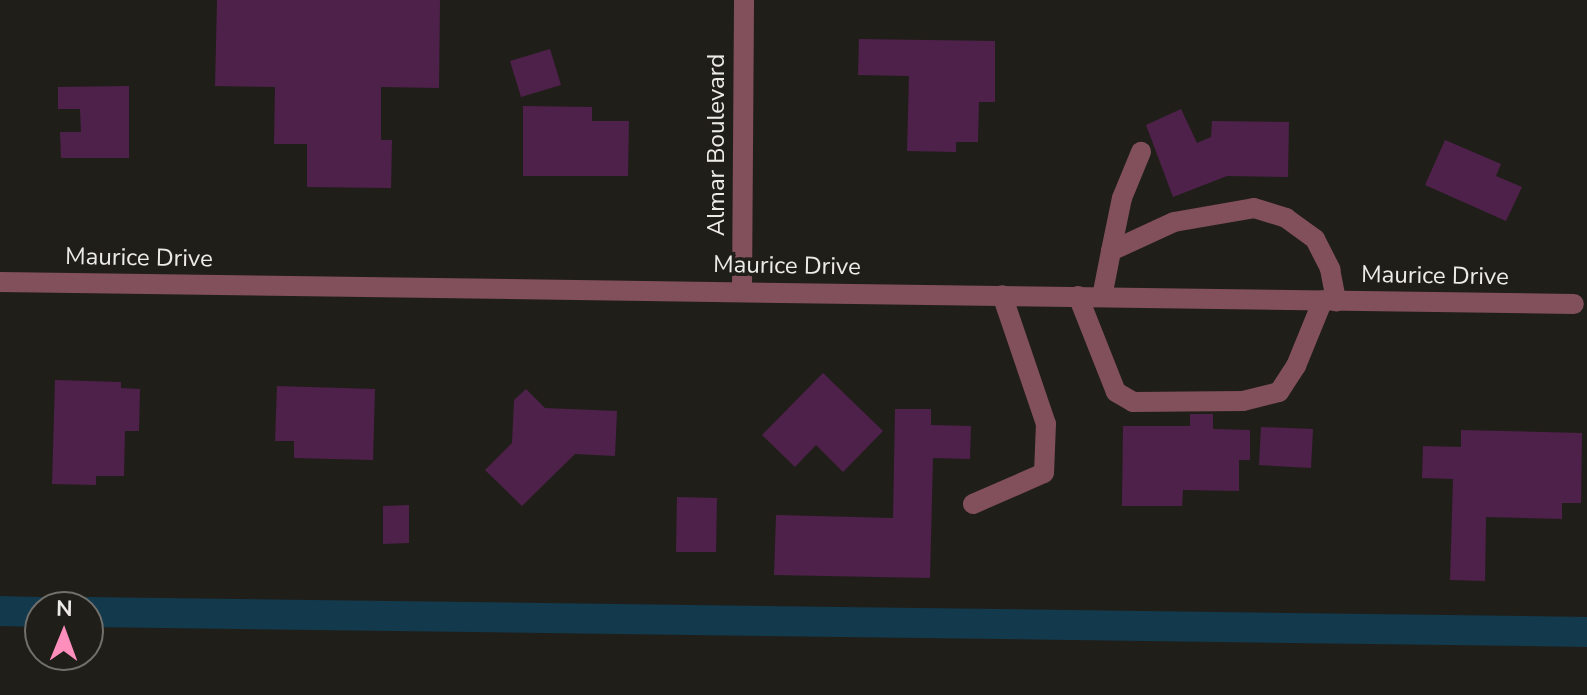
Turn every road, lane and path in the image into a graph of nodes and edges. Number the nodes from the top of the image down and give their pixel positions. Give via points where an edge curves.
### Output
1 (744, 0) edge
2 (1141, 152) dead end
3 (1111, 251) junction
4 (0, 282) edge
5 (742, 291) junction
6 (1002, 295) junction
7 (1078, 296) junction
8 (1102, 297) junction
9 (1330, 300) junction
10 (1574, 304) dead end
11 (973, 504) dead end

1 - 5 street, Almar Boulevard
2 - 3 street via 1122,198
3 - 8 street
3 - 9 street via 1174,222 1254,208 1286,218 1315,239 1330,269
4 - 5 street, Maurice Drive
5 - 6 street, Maurice Drive
6 - 7 street, Maurice Drive
6 - 11 street via 1046,424 1044,473
7 - 8 street, Maurice Drive
7 - 9 street via 1116,392 1133,402 1243,401 1279,392
8 - 9 street, Maurice Drive
9 - 10 street, Maurice Drive

